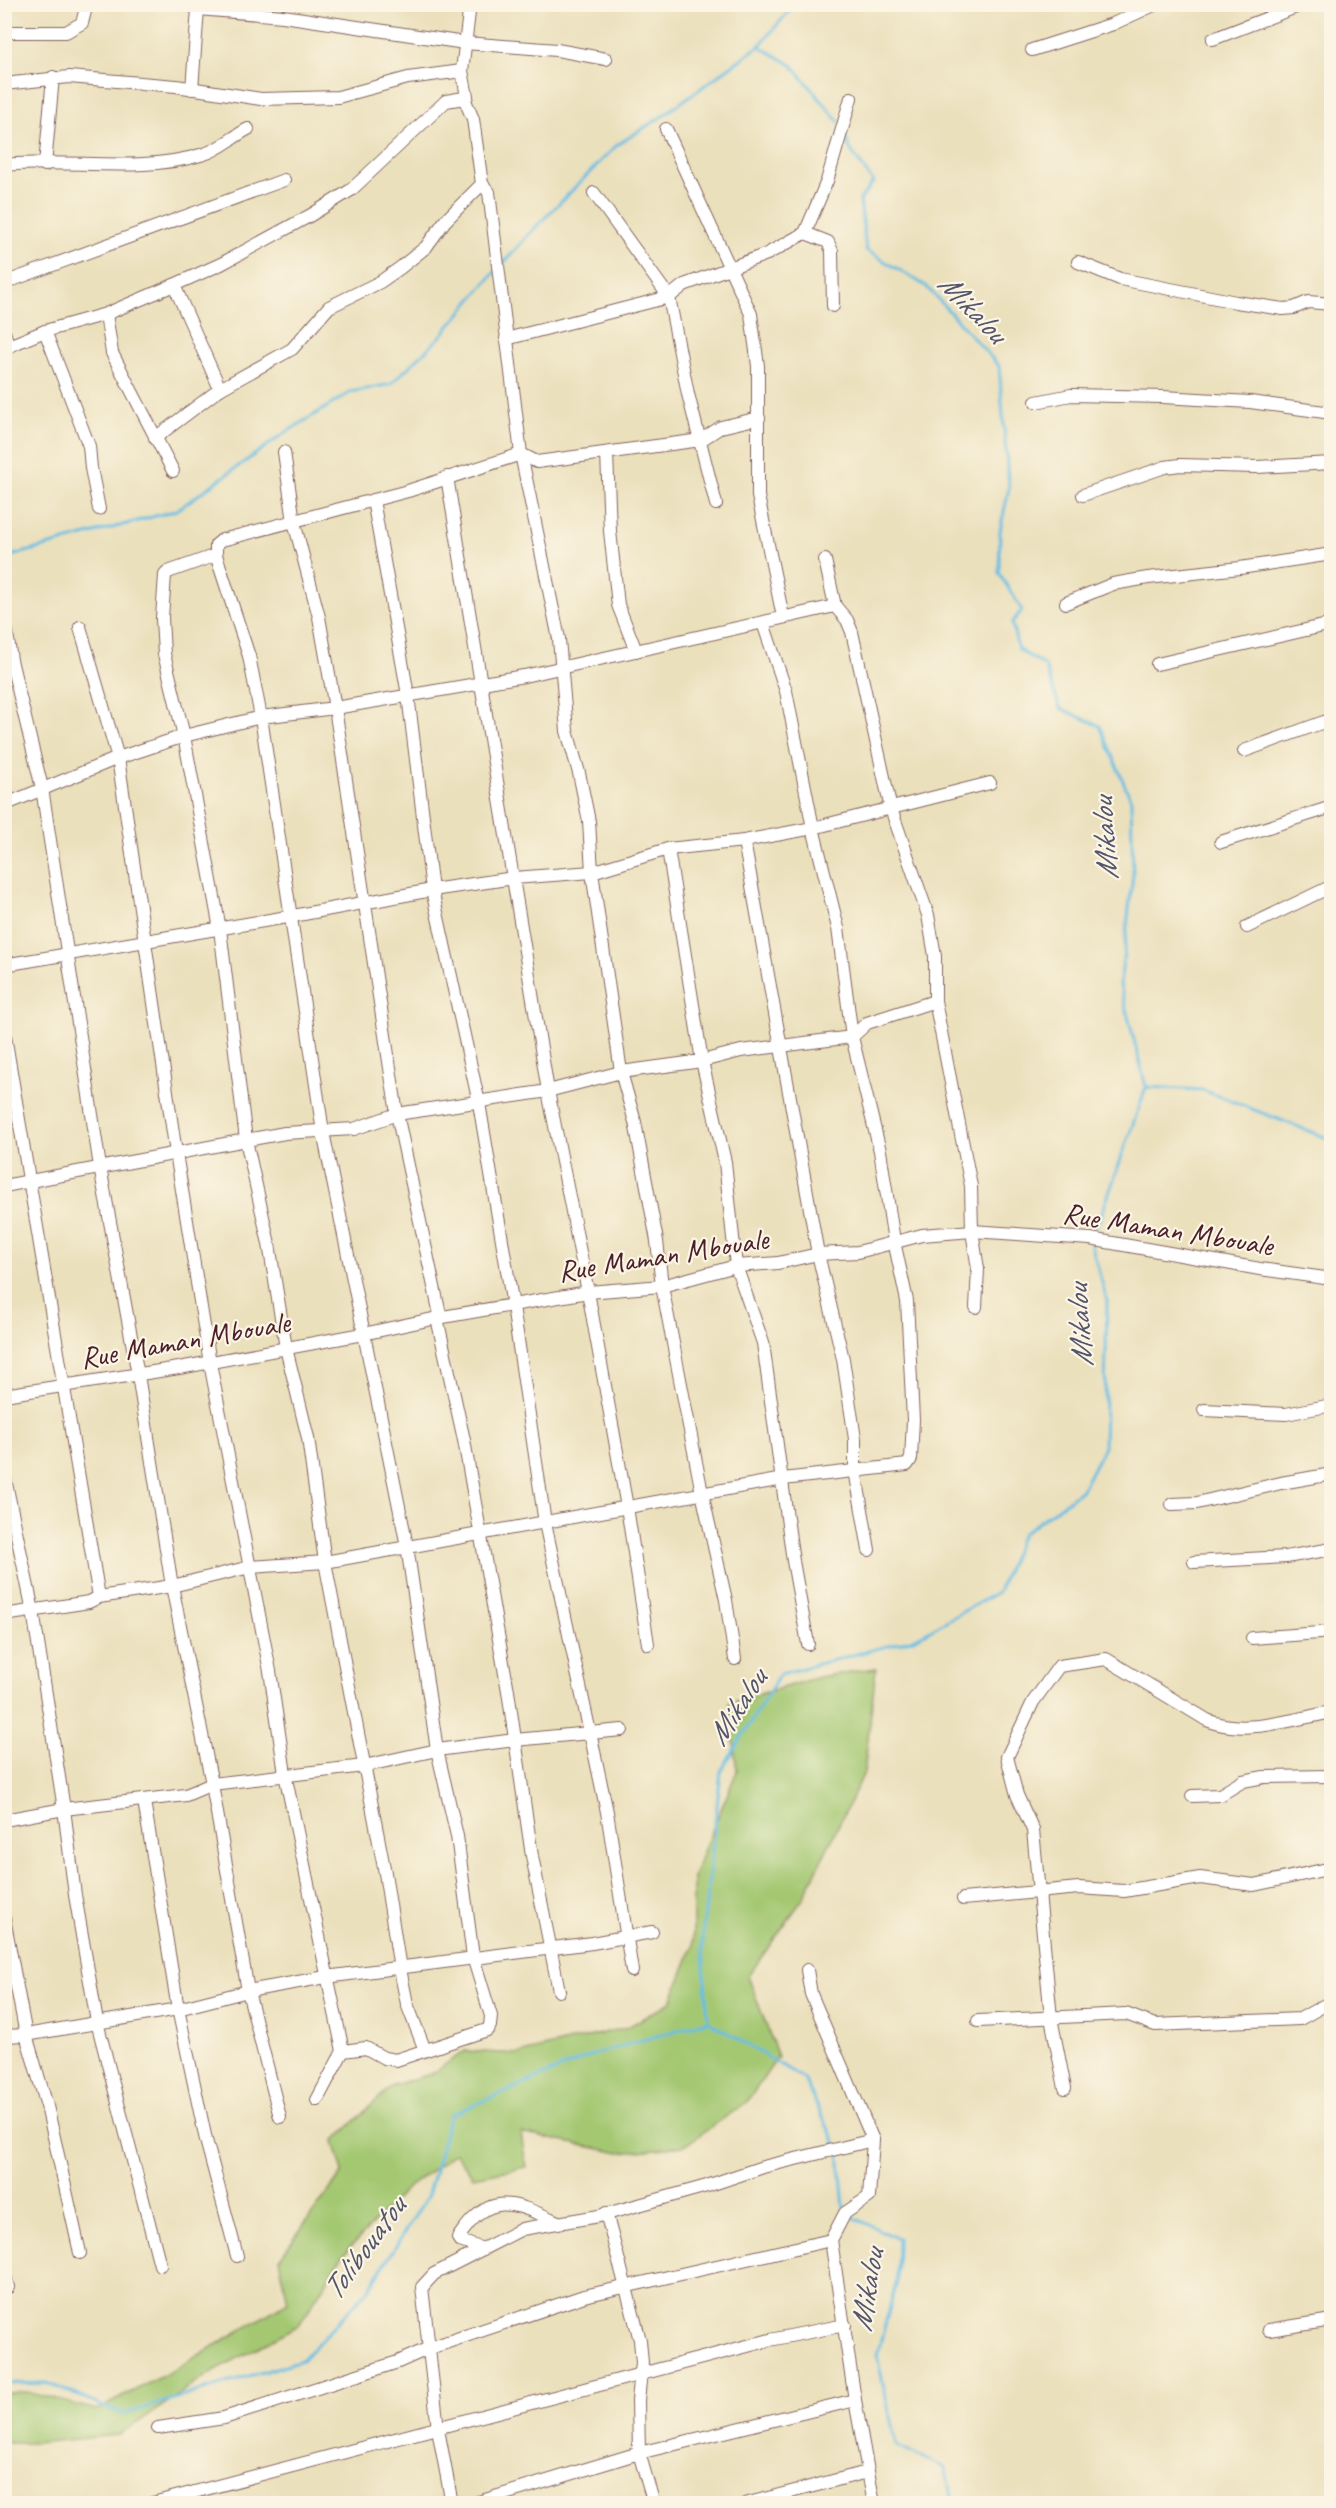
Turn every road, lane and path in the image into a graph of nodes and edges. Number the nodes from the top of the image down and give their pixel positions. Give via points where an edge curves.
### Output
1 (87, 4) edge
2 (470, 4) edge
3 (1156, 4) edge
4 (1304, 4) edge
5 (193, 7) edge
6 (4, 32) edge
7 (1213, 39) dead end
8 (465, 43) junction
9 (1032, 50) dead end
10 (606, 59) dead end
11 (462, 71) junction
12 (53, 77) junction
13 (4, 84) edge
14 (192, 89) junction
15 (464, 98) junction
16 (851, 98) dead end
17 (248, 129) dead end
18 (666, 129) dead end
19 (4, 165) edge
20 (45, 165) junction
21 (284, 180) dead end
22 (482, 184) junction
23 (594, 193) dead end
24 (805, 233) junction
25 (1078, 262) dead end
26 (729, 268) junction
27 (4, 283) edge
28 (174, 285) junction
29 (669, 297) junction
30 (1332, 304) edge
31 (833, 306) dead end
32 (106, 314) junction
33 (45, 331) junction
34 (4, 332) edge
35 (506, 339) junction
36 (7, 348) edge
37 (220, 389) junction
38 (1036, 402) dead end
39 (1332, 412) edge
40 (759, 418) junction
41 (156, 438) junction
42 (701, 440) junction
43 (284, 452) dead end
44 (607, 453) junction
45 (521, 454) junction
46 (1332, 463) edge
47 (173, 471) dead end
48 (447, 477) junction
49 (1083, 495) dead end
50 (373, 500) junction
51 (716, 504) dead end
52 (99, 508) dead end
53 (294, 522) junction
54 (1332, 554) edge
55 (216, 555) junction
56 (825, 560) dead end
57 (1066, 603) dead end
58 (835, 606) junction
59 (4, 613) edge
60 (783, 617) junction
61 (763, 623) junction
62 (1332, 624) edge
63 (80, 627) dead end
64 (636, 651) junction
65 (8, 662) edge
66 (1156, 664) dead end
67 (563, 668) junction
68 (481, 684) junction
69 (408, 695) junction
70 (335, 708) junction
71 (261, 717) junction
72 (1332, 719) edge
73 (184, 736) junction
74 (1244, 751) dead end
75 (118, 758) junction
76 (990, 783) dead end
77 (42, 788) junction
78 (4, 805) edge
79 (1332, 807) edge
80 (891, 809) junction
81 (813, 828) junction
82 (744, 841) junction
83 (1221, 842) dead end
84 (668, 849) junction
85 (591, 872) junction
86 (514, 878) junction
87 (1332, 886) edge
88 (432, 890) junction
89 (365, 901) junction
90 (293, 916) junction
91 (1247, 927) dead end
92 (220, 929) junction
93 (146, 942) junction
94 (69, 954) junction
95 (4, 965) edge
96 (935, 1001) junction
97 (4, 1030) edge
98 (852, 1037) junction
99 (780, 1047) junction
100 (702, 1061) junction
101 (621, 1072) junction
102 (548, 1091) junction
103 (478, 1103) junction
104 (397, 1114) junction
105 (323, 1132) junction
106 (246, 1140) junction
107 (176, 1153) junction
108 (100, 1167) junction
109 (28, 1181) junction
110 (4, 1186) edge
111 (972, 1231) junction
112 (894, 1241) junction
113 (818, 1254) junction
114 (736, 1266) junction
115 (1332, 1279) edge
116 (662, 1286) junction
117 (588, 1292) junction
118 (513, 1306) junction
119 (976, 1307) dead end
120 (437, 1318) junction
121 (363, 1334) junction
122 (286, 1348) junction
123 (210, 1363) junction
124 (138, 1375) junction
125 (64, 1386) junction
126 (4, 1395) edge
127 (1332, 1406) edge
128 (1204, 1410) dead end
129 (855, 1470) junction
130 (4, 1474) edge
131 (1332, 1474) edge
132 (783, 1479) junction
133 (702, 1493) junction
134 (1173, 1504) dead end
135 (627, 1507) junction
136 (545, 1523) junction
137 (479, 1534) junction
138 (407, 1546) junction
139 (1332, 1549) edge
140 (869, 1550) dead end
141 (325, 1562) junction
142 (1194, 1562) dead end
143 (250, 1567) junction
144 (172, 1586) junction
145 (99, 1597) junction
146 (33, 1611) junction
147 (4, 1615) edge
148 (1332, 1632) edge
149 (1252, 1638) dead end
150 (648, 1644) dead end
151 (808, 1644) dead end
152 (735, 1659) dead end
153 (1332, 1712) edge
154 (622, 1730) dead end
155 (589, 1733) junction
156 (515, 1740) junction
157 (438, 1750) junction
158 (364, 1766) junction
159 (285, 1774) junction
160 (1332, 1776) edge
161 (212, 1784) junction
162 (1192, 1796) dead end
163 (144, 1801) junction
164 (64, 1809) junction
165 (4, 1820) edge
166 (1332, 1868) edge
167 (1037, 1893) junction
168 (963, 1899) dead end
169 (4, 1918) edge
170 (652, 1932) dead end
171 (627, 1938) junction
172 (550, 1948) junction
173 (473, 1957) junction
174 (400, 1969) junction
175 (807, 1970) dead end
176 (632, 1971) dead end
177 (326, 1977) junction
178 (248, 1991) junction
179 (559, 1991) dead end
180 (1332, 2001) edge
181 (178, 2009) junction
182 (1051, 2018) junction
183 (978, 2021) dead end
184 (97, 2022) junction
185 (26, 2035) junction
186 (4, 2036) edge
187 (425, 2050) junction
188 (343, 2051) junction
189 (1065, 2088) dead end
190 (318, 2100) dead end
191 (280, 2117) dead end
192 (873, 2140) junction
193 (606, 2213) junction
194 (558, 2222) junction
195 (831, 2240) junction
196 (483, 2249) junction
197 (80, 2253) dead end
198 (237, 2256) dead end
199 (160, 2265) dead end
200 (4, 2273) edge
201 (626, 2285) junction
202 (8, 2287) dead end
203 (1332, 2320) edge
204 (845, 2325) junction
205 (1269, 2330) dead end
206 (427, 2349) junction
207 (642, 2374) junction
208 (855, 2400) junction
209 (158, 2428) dead end
210 (438, 2429) junction
211 (639, 2453) junction
212 (867, 2472) junction
213 (149, 2504) edge
214 (452, 2504) edge
215 (472, 2504) edge
216 (654, 2504) edge
217 (745, 2504) edge
218 (874, 2504) edge

1 - 6 street via 82,23 66,32
2 - 8 street
3 - 9 street via 1113,24
4 - 7 street
5 - 8 street
5 - 14 street
8 - 10 street
8 - 11 street
11 - 14 street via 408,78 338,98 261,99
11 - 15 street via 467,96
12 - 13 street
12 - 14 street
12 - 20 street
15 - 22 street via 473,119
15 - 28 street via 453,98 438,107 351,190 221,264
16 - 24 street via 827,181
17 - 20 street via 206,154 170,161
18 - 26 street
19 - 20 street
21 - 27 street
22 - 35 street via 489,192
22 - 37 street via 445,220 426,247 400,268 329,306 292,349
23 - 29 street
24 - 26 street
24 - 31 street via 828,242 832,251
25 - 30 street via 1120,279 1236,302 1283,309 1308,302
26 - 29 street via 684,285
26 - 40 street via 751,314 757,347
28 - 32 street
28 - 37 street
29 - 35 street
29 - 42 street
32 - 33 street
32 - 41 street via 112,353
33 - 36 street
33 - 52 street via 89,446
34 - 36 street
35 - 45 street
37 - 41 street
38 - 39 street via 1071,395 1163,397
40 - 42 street via 721,427
40 - 60 street via 758,496
41 - 47 street
42 - 44 street
42 - 51 street
43 - 53 street
44 - 45 street via 537,462
44 - 64 street via 618,605
45 - 48 street
45 - 67 street
46 - 49 street via 1257,467 1180,465
48 - 50 street
48 - 68 street
50 - 53 street
50 - 69 street
53 - 55 street via 222,540 216,545
53 - 70 street via 319,617
54 - 57 street via 1113,584
55 - 71 street via 249,656
55 - 73 street via 168,572 163,579 164,654
56 - 58 street
58 - 60 street
58 - 80 street via 852,632
59 - 65 street
60 - 61 street
61 - 64 street
61 - 81 street via 786,691
62 - 66 street
63 - 75 street
64 - 67 street
65 - 77 street
67 - 68 street
67 - 85 street via 567,731 589,821
68 - 69 street
68 - 86 street
69 - 70 street
69 - 88 street
70 - 71 street
70 - 89 street
71 - 73 street
71 - 90 street
72 - 74 street
73 - 75 street
73 - 92 street
75 - 77 street
75 - 93 street
76 - 80 street
77 - 78 street
77 - 94 street
79 - 83 street
80 - 81 street
80 - 96 street via 928,915 935,956
81 - 82 street
81 - 98 street via 838,928
82 - 84 street
82 - 99 street
84 - 85 street
84 - 100 street
85 - 86 street
85 - 101 street
86 - 88 street
86 - 102 street
87 - 91 street
88 - 89 street
88 - 103 street
89 - 90 street
89 - 104 street
90 - 92 street
90 - 105 street
92 - 93 street
92 - 106 street
93 - 94 street
93 - 107 street
94 - 95 street
94 - 108 street
96 - 98 street via 867,1023
96 - 111 street via 971,1186
97 - 109 street
98 - 99 street
98 - 112 street via 880,1151
99 - 100 street
99 - 113 street
100 - 101 street
100 - 114 street via 725,1162
101 - 102 street
101 - 116 street via 635,1122
102 - 103 street
102 - 117 street
103 - 104 street
103 - 118 street
104 - 105 street via 354,1129
104 - 120 street via 439,1310
105 - 106 street
105 - 121 street
106 - 107 street
106 - 122 street
107 - 108 street
107 - 123 street
108 - 109 street
108 - 124 street
109 - 110 street
109 - 125 street
111 - 112 street, Rue Maman Mbouale
111 - 115 street, Rue Maman Mbouale via 1090,1239
111 - 119 street via 978,1269
112 - 113 street, Rue Maman Mbouale via 858,1252
112 - 129 street via 908,1311 914,1420 911,1459 900,1467
113 - 114 street, Rue Maman Mbouale via 778,1263
113 - 129 street via 843,1359 855,1439
114 - 116 street, Rue Maman Mbouale
114 - 132 street via 763,1342
116 - 117 street, Rue Maman Mbouale
116 - 133 street
117 - 118 street, Rue Maman Mbouale
117 - 135 street
118 - 120 street, Rue Maman Mbouale
118 - 136 street
120 - 121 street, Rue Maman Mbouale
120 - 137 street via 464,1440
121 - 122 street, Rue Maman Mbouale
121 - 138 street
122 - 123 street, Rue Maman Mbouale
122 - 141 street via 308,1438
123 - 124 street, Rue Maman Mbouale
123 - 143 street
124 - 125 street, Rue Maman Mbouale
124 - 144 street
125 - 126 street, Rue Maman Mbouale
125 - 145 street
127 - 128 street via 1286,1414
129 - 132 street
129 - 140 street
130 - 146 street
131 - 134 street via 1197,1503
132 - 133 street
132 - 151 street
133 - 135 street
133 - 152 street
135 - 136 street
135 - 150 street
136 - 137 street
136 - 155 street
137 - 138 street
137 - 156 street
138 - 141 street
138 - 157 street
139 - 142 street via 1286,1557
141 - 143 street
141 - 158 street
143 - 144 street
143 - 159 street
144 - 145 street
144 - 161 street
145 - 146 street via 90,1602
146 - 147 street
146 - 164 street
148 - 149 street
153 - 167 street via 1237,1728 1221,1727 1106,1659 1059,1666 1033,1702 1007,1757 1017,1796 1033,1830
154 - 155 street
155 - 156 street
155 - 171 street via 614,1850
156 - 157 street
156 - 172 street
157 - 158 street
157 - 173 street via 457,1836
158 - 159 street
158 - 174 street
159 - 161 street
159 - 177 street
160 - 162 street via 1264,1777 1243,1781 1220,1795
161 - 163 street via 186,1795
161 - 178 street
163 - 164 street
163 - 181 street
164 - 165 street
164 - 184 street
166 - 167 street via 1254,1885 1200,1878 1124,1891 1079,1888
167 - 168 street
167 - 182 street
169 - 185 street
170 - 171 street
171 - 172 street
171 - 176 street
172 - 173 street
172 - 179 street
173 - 174 street
173 - 187 street via 491,2016 490,2026
174 - 177 street
174 - 187 street via 407,2004
175 - 192 street via 811,1994
177 - 178 street
177 - 188 street
178 - 181 street
178 - 191 street
180 - 182 street via 1300,2019 1155,2025 1126,2014
181 - 184 street
181 - 198 street via 206,2140
182 - 183 street
182 - 189 street
184 - 185 street
184 - 199 street
185 - 186 street
185 - 197 street via 47,2106
187 - 188 street via 396,2060 366,2048
188 - 190 street
192 - 193 street
192 - 195 street via 869,2197 845,2213
193 - 194 street
193 - 201 street
194 - 196 street via 522,2229
194 - 196 street via 523,2206 494,2204 480,2212 458,2238
195 - 201 street
195 - 204 street
196 - 206 street via 434,2274 422,2288
200 - 202 street
201 - 206 street
201 - 207 street via 640,2340
203 - 205 street
204 - 207 street via 770,2340
204 - 208 street
206 - 209 street via 224,2418
206 - 210 street
207 - 210 street
207 - 211 street via 638,2400
208 - 211 street
208 - 212 street
210 - 213 street
210 - 214 street
211 - 215 street
211 - 216 street
212 - 217 street
212 - 218 street

